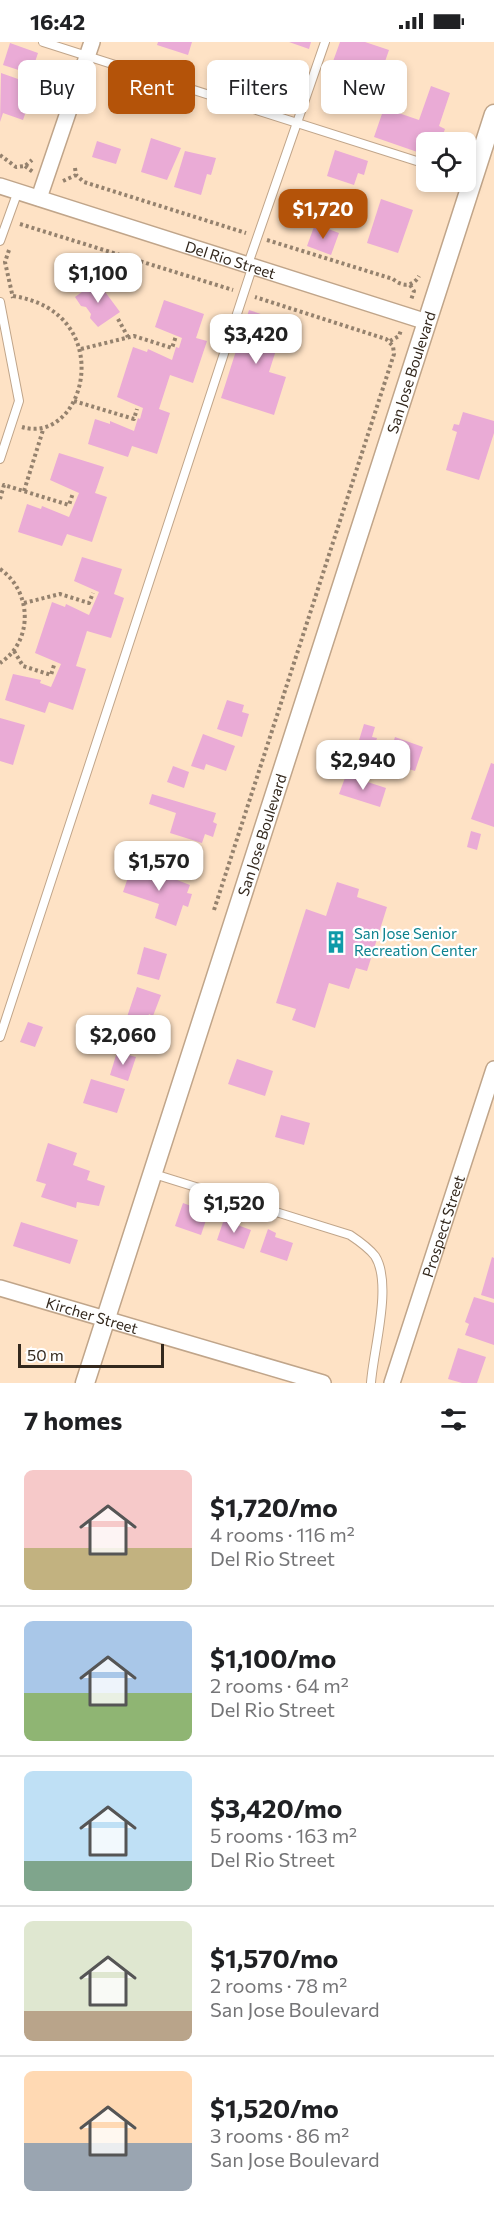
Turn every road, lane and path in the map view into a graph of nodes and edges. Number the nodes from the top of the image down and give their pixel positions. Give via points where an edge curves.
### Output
1 (43, 42) edge
2 (325, 42) edge
3 (89, 49) edge
4 (494, 114) edge
5 (297, 124) junction
6 (488, 152) edge
7 (0, 155) edge
8 (32, 160) dead end
9 (416, 161) edge
10 (476, 168) edge
11 (0, 186) edge
12 (18, 191) junction
13 (465, 192) edge
14 (39, 198) junction
15 (16, 233) dead end
16 (0, 241) edge
17 (12, 243) dead end
18 (251, 265) junction
19 (243, 294) junction
20 (13, 296) junction
21 (0, 302) edge
22 (15, 307) dead end
23 (118, 319) dead end
24 (427, 322) junction
25 (176, 336) dead end
26 (128, 337) junction
27 (81, 349) junction
28 (74, 401) junction
29 (137, 409) dead end
30 (22, 427) dead end
31 (43, 430) junction
32 (0, 459) edge
33 (24, 491) junction
34 (73, 493) dead end
35 (0, 499) edge
36 (0, 569) edge
37 (93, 593) dead end
38 (24, 603) junction
39 (14, 651) junction
40 (0, 663) edge
41 (54, 665) dead end
42 (214, 910) dead end
43 (0, 1037) edge
44 (494, 1069) edge
45 (152, 1173) junction
46 (0, 1288) edge
47 (106, 1317) junction
48 (85, 1383) edge
49 (323, 1383) edge
50 (371, 1383) edge
51 (392, 1383) edge

1 - 3 lane
2 - 5 lane
3 - 5 lane
3 - 14 street
4 - 6 street, San Jose Boulevard
5 - 9 lane
5 - 18 lane
6 - 10 street, San Jose Boulevard
7 - 8 path via 16,167
11 - 12 street, Del Rio Street
12 - 14 street, Del Rio Street
12 - 16 lane
13 - 24 street, San Jose Boulevard
14 - 18 street, Del Rio Street
15 - 19 path via 19,224
17 - 20 path via 5,262
18 - 19 lane
18 - 24 street, Del Rio Street
19 - 42 path via 386,339 394,354
19 - 43 lane
20 - 22 path
20 - 27 path via 34,300 51,309 68,325
21 - 32 lane via 19,401
23 - 26 path
24 - 45 street, San Jose Boulevard
25 - 26 path via 172,348
26 - 27 path
27 - 28 path via 82,371
28 - 29 path via 134,420
28 - 31 path
30 - 31 path
31 - 33 path
33 - 34 path via 69,505
33 - 35 path via 4,485
36 - 38 path via 12,579
37 - 38 path via 89,603 60,594
38 - 39 path via 25,624
39 - 40 path
39 - 41 path via 23,666 51,675
44 - 51 street, Prospect Street
45 - 47 street, San Jose Boulevard
45 - 50 lane via 350,1235 361,1242 374,1256 381,1275
46 - 47 street, Kircher Street
47 - 48 street, San Jose Boulevard
47 - 49 street, Kircher Street

